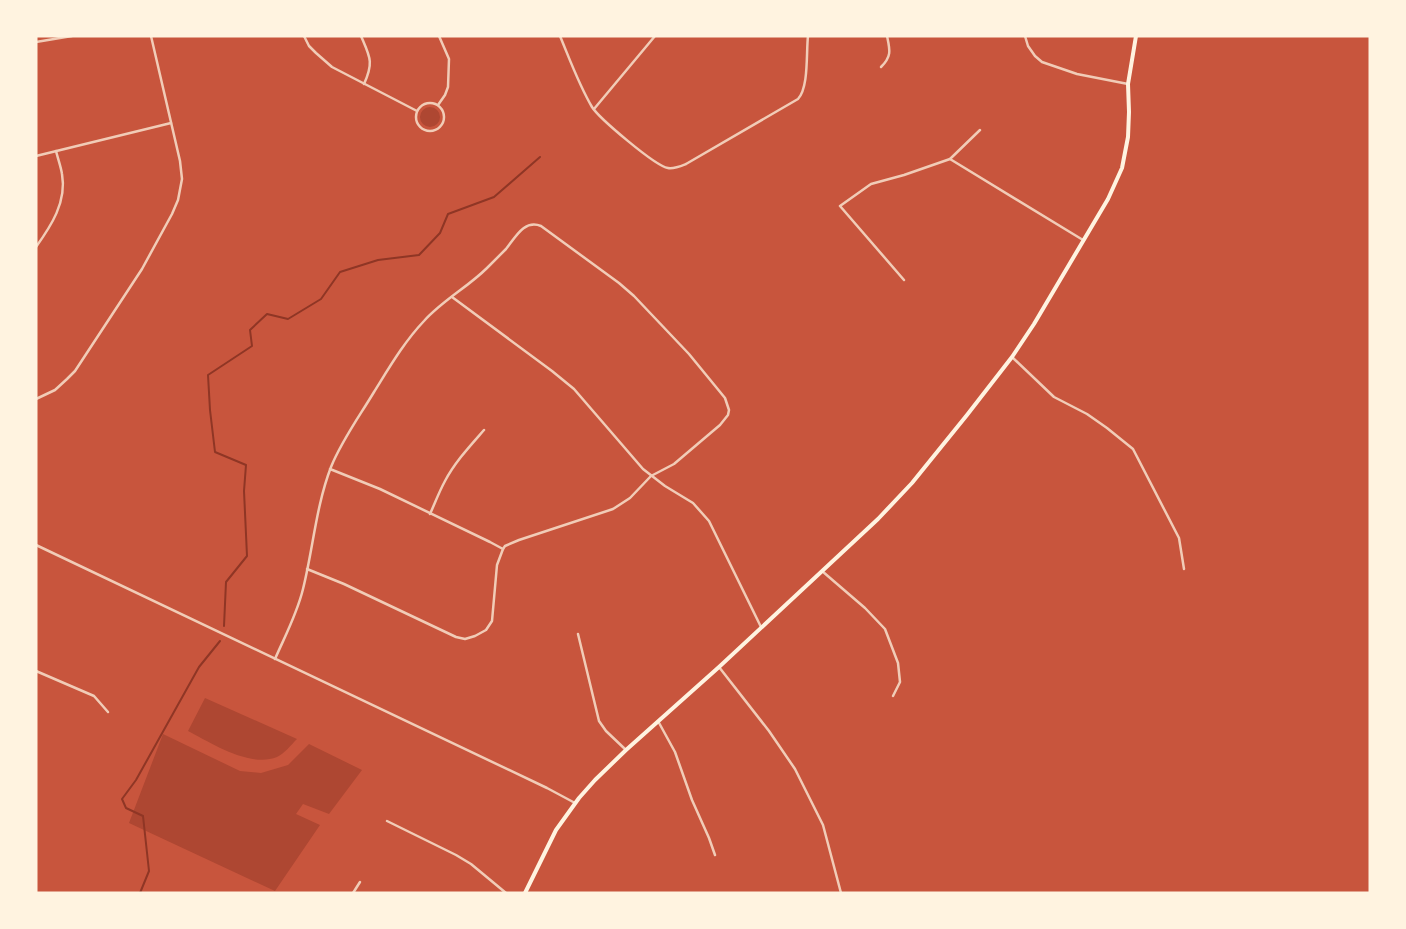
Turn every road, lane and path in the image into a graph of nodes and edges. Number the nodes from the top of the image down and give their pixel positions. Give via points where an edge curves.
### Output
1 (72, 36) edge
2 (151, 36) edge
3 (304, 36) edge
4 (361, 36) edge
5 (439, 36) edge
6 (560, 36) edge
7 (655, 36) edge
8 (808, 36) edge
9 (887, 36) edge
10 (1025, 36) edge
11 (1136, 36) edge
12 (36, 42) edge
13 (881, 67) dead end
14 (364, 84) junction
15 (1128, 84) junction
16 (438, 105) junction
17 (594, 110) junction
18 (416, 111) junction
19 (171, 123) junction
20 (980, 130) dead end
21 (56, 152) junction
22 (36, 156) edge
23 (950, 159) junction
24 (1083, 240) junction
25 (36, 247) edge
26 (904, 280) dead end
27 (452, 297) junction
28 (1012, 357) junction
29 (36, 399) edge
30 (484, 430) dead end
31 (330, 469) junction
32 (652, 476) junction
33 (430, 514) junction
34 (36, 545) edge
35 (503, 549) junction
36 (306, 569) junction
37 (1184, 569) dead end
38 (822, 571) junction
39 (761, 627) junction
40 (578, 634) dead end
41 (274, 659) junction
42 (719, 666) junction
43 (36, 671) edge
44 (893, 696) dead end
45 (108, 712) dead end
46 (658, 721) junction
47 (626, 750) junction
48 (575, 803) junction
49 (387, 821) dead end
50 (715, 855) dead end
51 (360, 882) dead end
52 (353, 893) edge
53 (506, 893) edge
54 (525, 893) edge
55 (841, 893) edge

1 - 12 street
2 - 19 street
3 - 14 street via 322,60
4 - 14 street via 370,58
5 - 16 street via 449,59 448,87
6 - 17 street
7 - 17 street
8 - 17 street via 805,83 798,99 678,167 668,168 653,161
9 - 13 street via 890,55
10 - 15 street via 1028,46 1042,62 1077,74
11 - 15 main road
14 - 18 street
15 - 24 main road via 1128,137 1122,168
16 - 18 street via 430,102
16 - 18 street via 444,118 437,129 431,131 418,125
19 - 21 street
19 - 29 street via 182,179 172,214 142,269 75,371 55,390
20 - 23 street
21 - 22 street
21 - 25 street via 62,175 61,202 54,220
23 - 24 street
23 - 26 street via 871,184 840,206
24 - 28 main road
27 - 31 street via 411,336 384,374
27 - 32 street via 574,389
27 - 32 street via 477,278 521,230 536,224 634,296 725,398 729,410 720,425 674,464
28 - 37 street via 1054,397 1087,414 1134,449 1179,538
28 - 38 main road via 912,483
30 - 33 street via 452,470
31 - 33 street
31 - 36 street
32 - 35 street via 630,498 613,509 519,540
32 - 39 street via 693,503 709,521
33 - 35 street
34 - 41 street
35 - 36 street via 498,565 492,621 486,630 465,639
36 - 41 street via 294,617
38 - 39 main road
38 - 44 street via 885,630 898,664 900,682
39 - 42 main road
40 - 47 street via 599,721
41 - 48 street
42 - 46 main road
42 - 55 street via 795,769 823,826
43 - 45 street via 94,696
46 - 47 main road
46 - 50 street via 675,752
47 - 48 main road
48 - 54 main road via 556,830
49 - 53 street via 471,864
51 - 52 street

